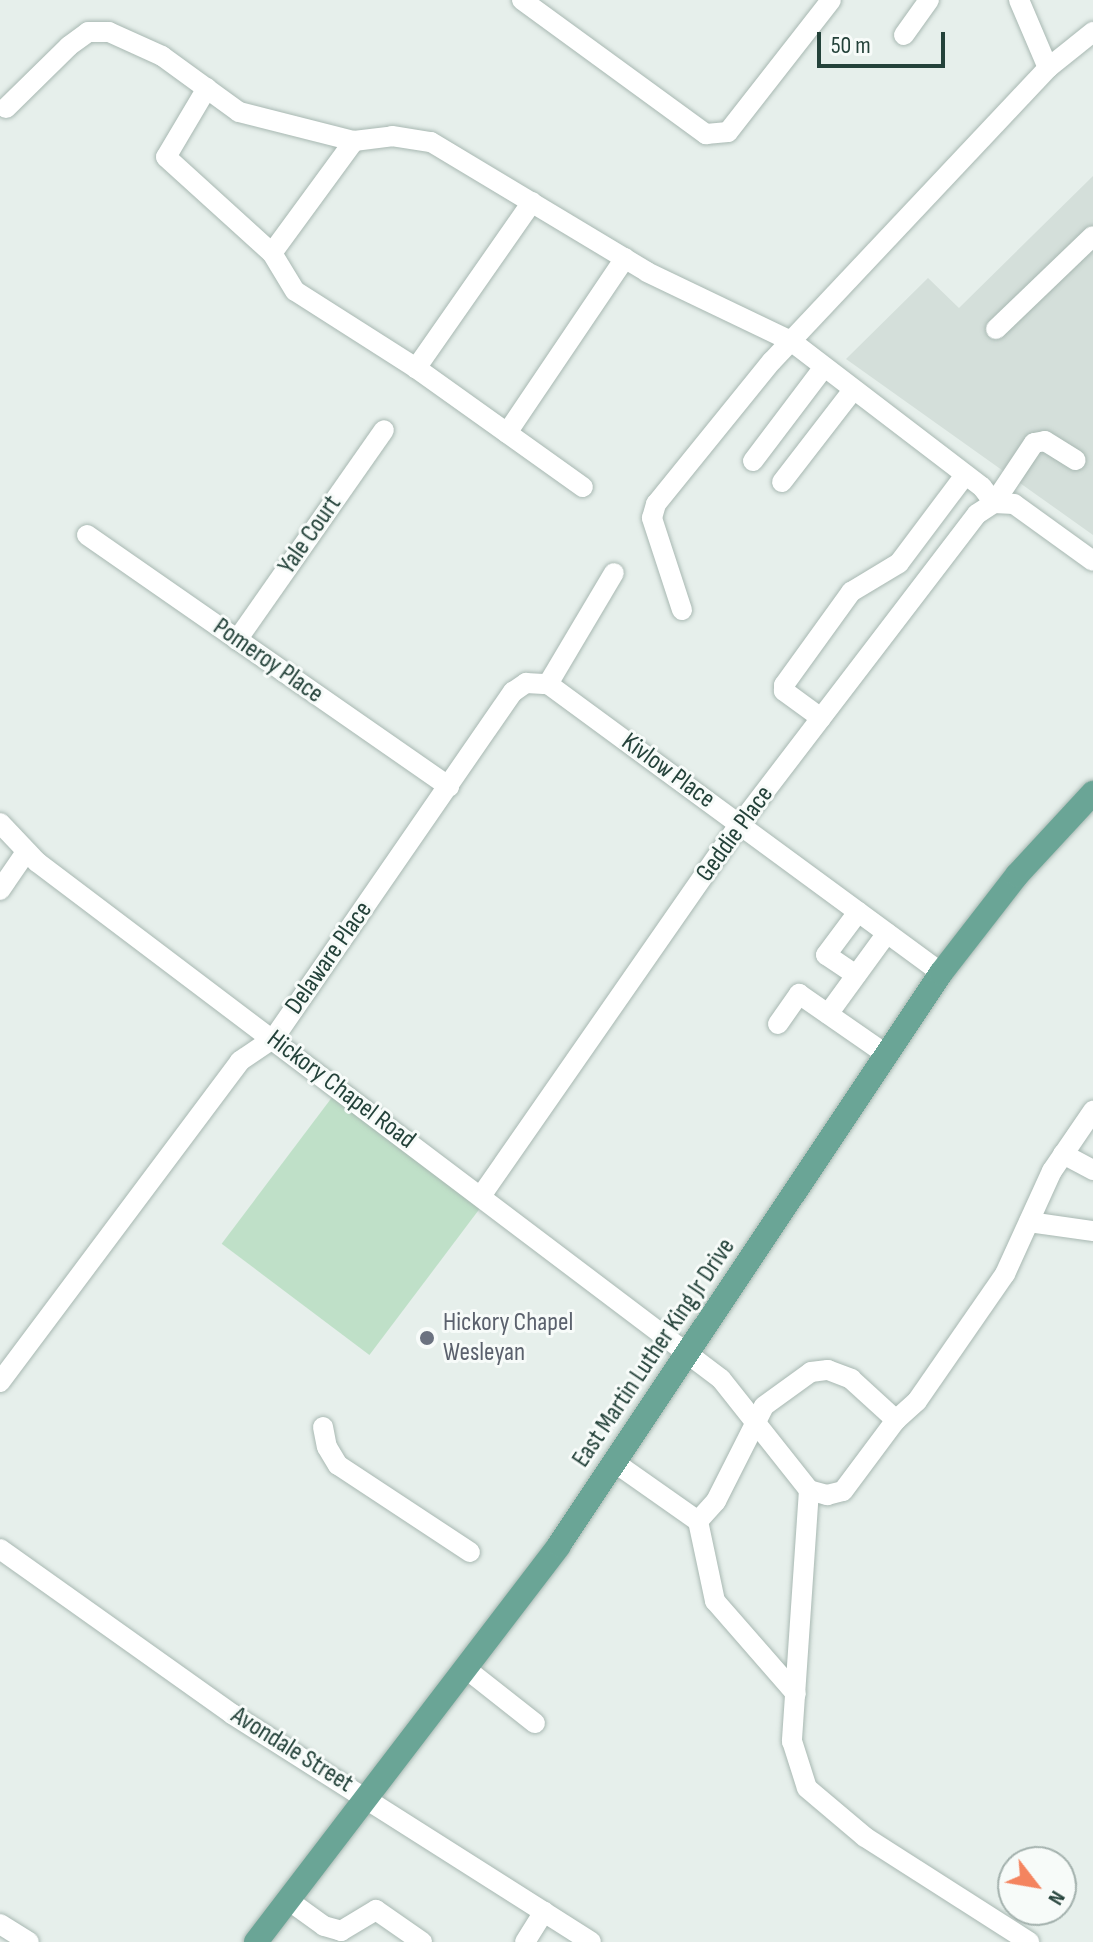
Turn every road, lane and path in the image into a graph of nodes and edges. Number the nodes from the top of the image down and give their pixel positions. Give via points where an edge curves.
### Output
1 (522, 0) edge
2 (831, 0) edge
3 (929, 0) edge
4 (1019, 0) edge
5 (1093, 32) edge
6 (904, 35) dead end
7 (1048, 68) junction
8 (207, 88) junction
9 (6, 108) dead end
10 (354, 141) junction
11 (532, 202) junction
12 (1093, 236) edge
13 (272, 253) junction
14 (625, 258) junction
15 (996, 329) dead end
16 (791, 341) junction
17 (824, 367) junction
18 (416, 368) junction
19 (853, 390) junction
20 (384, 430) dead end
21 (507, 433) junction
22 (1076, 460) dead end
23 (753, 461) dead end
24 (965, 475) junction
25 (782, 482) dead end
26 (583, 487) dead end
27 (1004, 504) junction
28 (87, 535) dead end
29 (1093, 561) edge
30 (614, 573) dead end
31 (682, 610) dead end
32 (237, 640) junction
33 (548, 684) junction
34 (821, 718) junction
35 (449, 787) junction
36 (1093, 793) edge
37 (0, 823) edge
38 (740, 824) junction
39 (26, 852) junction
40 (0, 890) edge
41 (858, 912) junction
42 (887, 933) junction
43 (941, 973) junction
44 (856, 975) junction
45 (828, 1014) junction
46 (778, 1024) dead end
47 (274, 1038) junction
48 (887, 1055) junction
49 (1093, 1111) edge
50 (1063, 1154) junction
51 (1093, 1170) edge
52 (481, 1196) junction
53 (1029, 1222) junction
54 (1093, 1231) edge
55 (688, 1353) junction
56 (0, 1382) edge
57 (896, 1420) junction
58 (754, 1421) junction
59 (323, 1427) dead end
60 (614, 1462) junction
61 (809, 1490) junction
62 (698, 1521) junction
63 (0, 1549) edge
64 (470, 1552) dead end
65 (465, 1668) junction
66 (796, 1694) junction
67 (535, 1723) dead end
68 (367, 1796) junction
69 (288, 1900) junction
70 (544, 1912) junction
71 (0, 1924) edge
72 (29, 1942) edge
73 (256, 1942) edge
74 (422, 1942) edge
75 (525, 1942) edge
76 (591, 1942) edge
77 (1029, 1942) edge

1 - 2 street via 706,134 728,132
3 - 6 street
4 - 7 street
5 - 7 street
7 - 16 street
8 - 9 street via 132,39 88,32
8 - 10 street via 239,112
8 - 13 street via 166,157
10 - 11 street via 392,136 431,142
10 - 13 street
11 - 14 street
11 - 18 street
12 - 15 street
13 - 18 street via 295,291
14 - 16 street via 734,317
14 - 21 street
16 - 17 street
16 - 31 street via 656,504 652,518
17 - 19 street
17 - 23 street
18 - 21 street
19 - 24 street
19 - 25 street
20 - 32 street, Yale Court
21 - 26 street
22 - 27 street, Geddie Place via 1045,441 1034,443
24 - 27 street
24 - 34 street via 899,563 851,592 784,685 784,691
27 - 29 street
27 - 34 street, Geddie Place via 977,514
28 - 32 street, Pomeroy Place
30 - 33 street
32 - 35 street, Pomeroy Place
33 - 35 street, Delaware Place via 526,683 513,692
33 - 38 street, Kivlow Place
34 - 38 street, Geddie Place
35 - 47 street, Delaware Place
36 - 43 main road, East Martin Luther King Jr Drive via 1017,875
37 - 39 street, Hickory Chapel Road
38 - 41 street, Kivlow Place
38 - 52 street, Geddie Place
39 - 40 street
39 - 47 street, Hickory Chapel Road
41 - 42 street, Kivlow Place
41 - 44 street via 826,955
42 - 43 street, Kivlow Place
42 - 44 street
43 - 48 main road, East Martin Luther King Jr Drive
44 - 45 street
45 - 46 street via 799,994
45 - 48 street
47 - 52 street, Hickory Chapel Road
47 - 56 street, Delaware Place via 240,1061
48 - 55 main road, East Martin Luther King Jr Drive
49 - 50 street
50 - 51 street
50 - 53 street
52 - 55 street, Hickory Chapel Road
53 - 54 street
53 - 57 street via 1005,1274 917,1401
55 - 58 street, Hickory Chapel Road via 721,1379
55 - 60 main road, East Martin Luther King Jr Drive
57 - 58 street via 851,1379 828,1370 811,1372 764,1406
57 - 61 street via 843,1491 827,1495
58 - 61 street
58 - 62 street via 716,1501
59 - 64 street via 338,1465
60 - 62 street
60 - 65 main road, East Martin Luther King Jr Drive
61 - 66 street
62 - 66 street via 715,1601
63 - 68 street, Avondale Street via 232,1714
65 - 67 street
65 - 68 main road, East Martin Luther King Jr Drive
66 - 77 street via 792,1741 807,1788 865,1837
68 - 69 main road, East Martin Luther King Jr Drive
68 - 70 street, Avondale Street
69 - 73 main road, East Martin Luther King Jr Drive
69 - 74 street via 324,1926 341,1931 376,1910
70 - 75 street
70 - 76 street, Avondale Street
71 - 72 street

